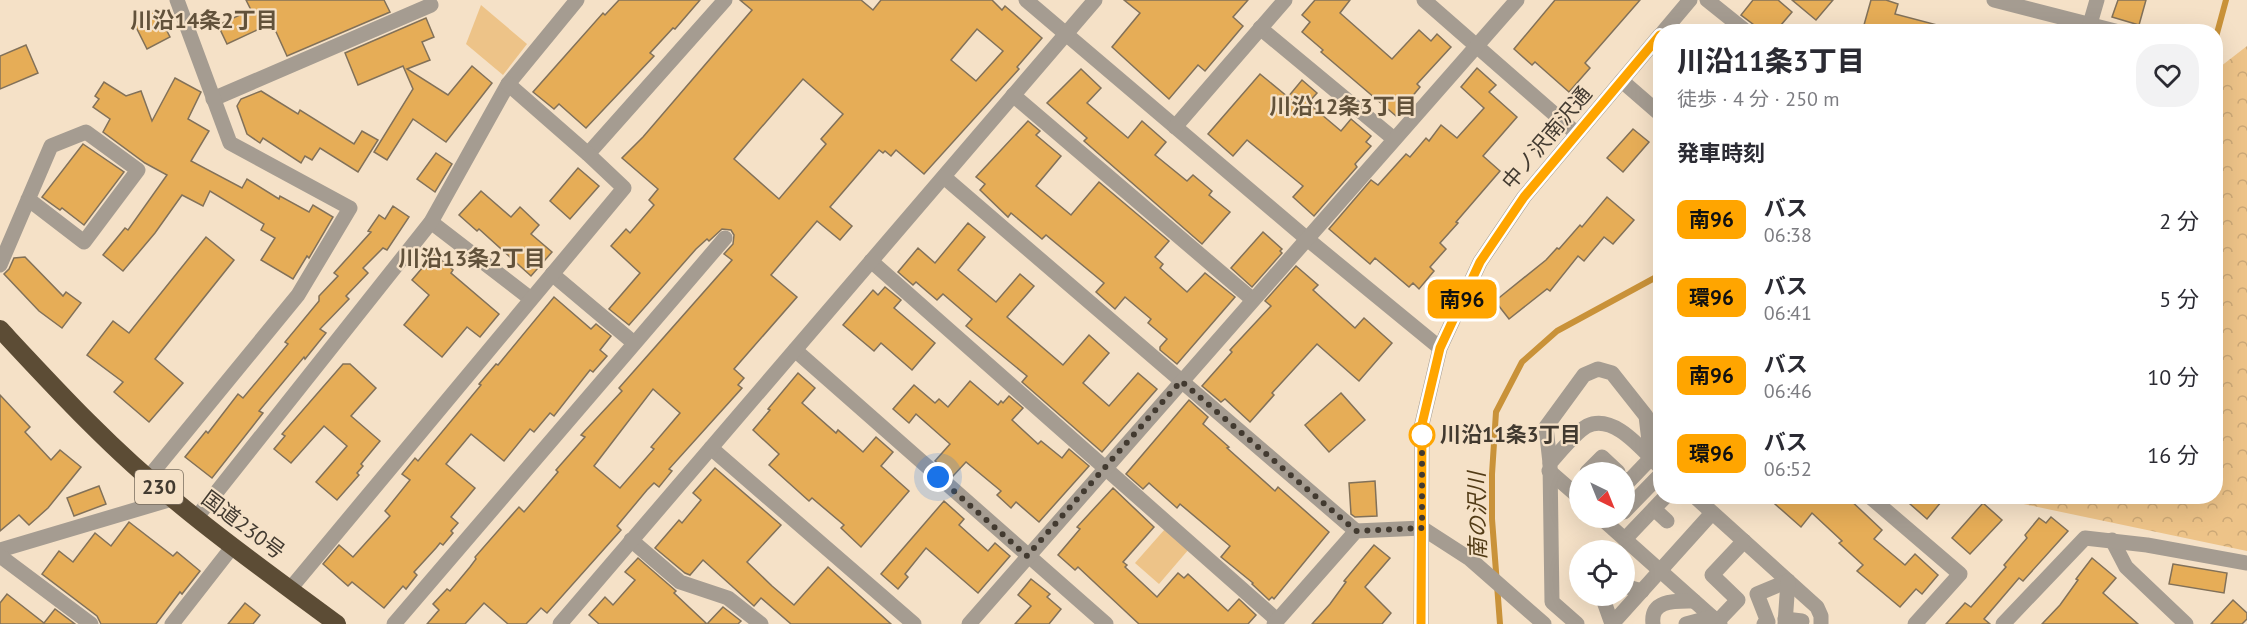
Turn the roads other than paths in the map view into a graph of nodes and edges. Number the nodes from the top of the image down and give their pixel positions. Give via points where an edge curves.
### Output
1 (577, 0) edge
2 (725, 0) edge
3 (1026, 0) edge
4 (1095, 0) edge
5 (1285, 0) edge
6 (1424, 0) edge
7 (1517, 0) edge
8 (1690, 0) edge
9 (1707, 0) edge
10 (1994, 0) edge
11 (2097, 0) edge
12 (179, 1) edge
13 (430, 5) dead end
14 (1670, 24) edge
15 (1737, 24) edge
16 (2090, 24) joint
17 (1260, 28) junction
18 (1066, 34) junction
19 (1653, 44) edge
20 (1476, 46) junction
21 (1622, 81) junction
22 (508, 84) junction
23 (1013, 95) junction
24 (213, 99) junction
25 (1653, 108) edge
26 (1175, 127) junction
27 (1576, 133) junction
28 (1394, 139) junction
29 (588, 154) junction
30 (944, 177) junction
31 (28, 200) junction
32 (431, 222) junction
33 (725, 238) dead end
34 (1306, 238) junction
35 (871, 261) junction
36 (0, 265) edge
37 (552, 274) junction
38 (531, 299) junction
39 (1252, 299) junction
40 (0, 329) edge
41 (634, 343) junction
42 (1440, 348) junction
43 (795, 350) junction
44 (1181, 381) junction
45 (711, 448) junction
46 (1653, 449) edge
47 (1653, 460) edge
48 (1653, 465) edge
49 (1549, 467) junction
50 (1105, 468) junction
51 (1635, 477) edge
52 (148, 478) junction
53 (1653, 482) edge
54 (1569, 483) edge
55 (172, 499) junction
56 (1635, 501) edge
57 (1659, 504) edge
58 (1702, 504) edge
59 (1878, 504) edge
60 (1654, 509) junction
61 (1712, 513) junction
62 (196, 518) junction
63 (1667, 521) dead end
64 (1422, 528) junction
65 (1616, 528) edge
66 (1356, 531) junction
67 (631, 540) junction
68 (1626, 540) joint
69 (2112, 540) junction
70 (1744, 541) junction
71 (233, 546) junction
72 (1635, 548) edge
73 (0, 550) edge
74 (0, 555) edge
75 (1027, 556) junction
76 (2247, 563) edge
77 (1660, 570) junction
78 (1788, 581) junction
79 (290, 589) junction
80 (1635, 589) edge
81 (1642, 591) junction
82 (1694, 601) junction
83 (1606, 606) edge
84 (1716, 621) edge
85 (1802, 621) dead end
86 (1276, 622) edge
87 (1785, 622) edge
88 (90, 624) edge
89 (172, 624) edge
90 (338, 624) edge
91 (394, 624) edge
92 (560, 624) edge
93 (761, 624) edge
94 (914, 624) edge
95 (969, 624) edge
96 (1106, 624) edge
97 (1421, 624) edge
98 (1544, 624) edge
99 (1577, 624) edge
100 (1612, 624) edge
101 (1653, 624) edge
102 (1686, 624) edge
103 (1764, 624) edge
104 (1821, 624) edge
105 (1915, 624) edge
106 (2003, 624) edge
107 (2186, 624) edge

1 - 22 street
2 - 29 street
3 - 18 street
4 - 18 street
5 - 17 street
6 - 20 street
7 - 20 street
8 - 14 street, 中ノ沢南沢通
9 - 15 street
10 - 16 street
11 - 16 street
12 - 24 street
13 - 24 street
17 - 26 street
17 - 28 street
18 - 23 street
18 - 26 street
19 - 21 street, 中ノ沢南沢通
20 - 27 street
20 - 28 street
21 - 25 street
21 - 27 street, 中ノ沢南沢通
22 - 29 street
22 - 32 street
23 - 30 street
23 - 39 street
24 - 52 street via 230,143 350,208 298,295
26 - 34 street
27 - 42 street, 中ノ沢南沢通 via 1524,197 1480,262
28 - 34 street
29 - 37 street via 624,188
30 - 35 street
30 - 44 street
31 - 31 street via 51,146 86,132 138,170 84,242
31 - 36 street
32 - 38 street
32 - 62 street
33 - 41 street
34 - 39 street
34 - 42 street
35 - 43 street
35 - 50 street
37 - 38 street
37 - 41 street
38 - 79 street
39 - 44 street
40 - 52 highway, 国道230号 / 230 via 72,406
41 - 91 street
42 - 64 street, 中ノ沢南沢通 via 1422,424
43 - 45 street
43 - 75 street
44 - 50 street
44 - 66 street
45 - 67 street
45 - 94 street
46 - 49 street via 1646,416 1612,373 1598,369 1584,375 1546,427
47 - 49 street via 1616,426 1601,423 1586,427
48 - 51 street
49 - 54 street
49 - 99 street via 1552,602
50 - 75 street
50 - 86 street
52 - 55 highway, 国道230号 / 230
53 - 56 street
55 - 62 highway, 国道230号 / 230
55 - 73 street
57 - 60 street
58 - 61 street
59 - 105 street via 1960,574
60 - 63 street
60 - 68 street
61 - 70 street
61 - 77 street
62 - 71 highway, 国道230号 / 230
64 - 66 street
64 - 97 street, 中ノ沢南沢通
64 - 98 street via 1470,559
65 - 68 street
66 - 86 street
67 - 92 street
67 - 93 street via 680,582 728,598
69 - 76 street
69 - 106 street via 2085,538
69 - 107 street via 2126,567
70 - 78 street
70 - 84 street via 1712,575 1738,600
71 - 79 highway, 国道230号 / 230
71 - 89 street
72 - 77 street
74 - 88 street
75 - 95 street
75 - 96 street
77 - 81 street
77 - 82 street
78 - 87 street
78 - 103 street via 1757,594 1768,622
78 - 104 street via 1817,607
79 - 90 highway, 国道230号 / 230
80 - 81 street
81 - 100 street
82 - 84 street
82 - 101 street via 1667,602 1657,607
83 - 100 street
84 - 102 street
85 - 87 street

